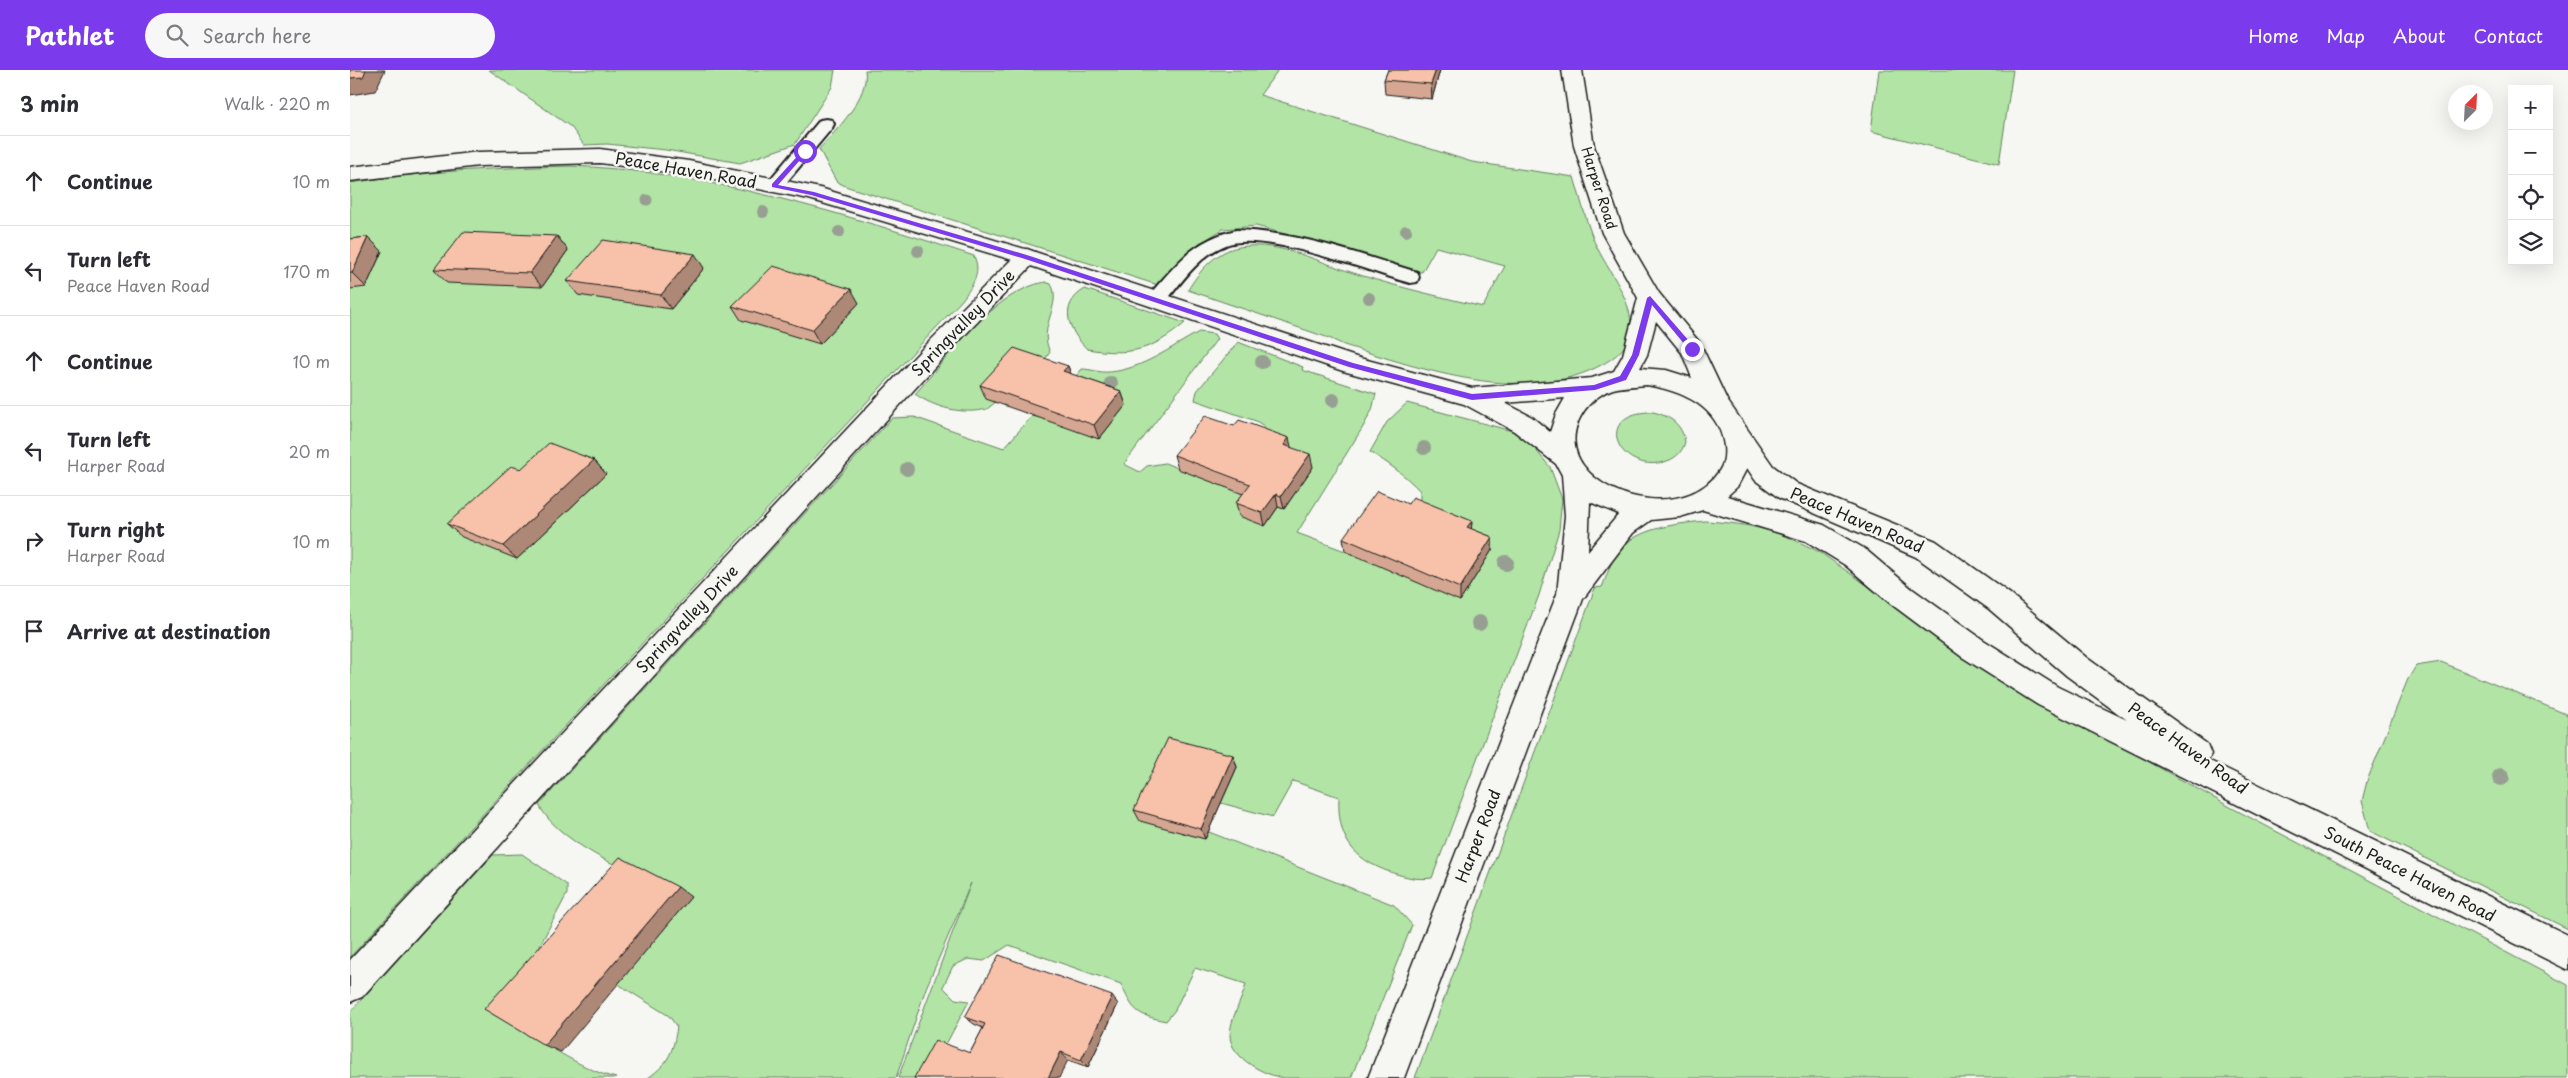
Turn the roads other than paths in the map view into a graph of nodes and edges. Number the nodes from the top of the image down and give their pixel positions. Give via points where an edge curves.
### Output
1 (1572, 70) edge
2 (826, 124) dead end
3 (350, 174) edge
4 (774, 186) junction
5 (1027, 257) junction
6 (1410, 277) dead end
7 (1650, 298) junction
8 (1156, 300) junction
9 (1623, 378) junction
10 (1595, 387) junction
11 (1472, 397) junction
12 (1715, 402) junction
13 (1737, 435) junction
14 (1570, 465) junction
15 (1704, 500) junction
16 (1646, 509) junction
17 (1571, 594) junction
18 (2252, 795) junction
19 (2568, 953) edge
20 (350, 984) edge
21 (1386, 1078) edge

1 - 7 main road, Harper Road via 1584,146 1613,234
2 - 4 lane
3 - 4 main road, Peace Haven Road via 479,159 600,156 689,168
4 - 5 main road, Peace Haven Road via 812,193
5 - 8 main road, Peace Haven Road
5 - 20 main road, Springvalley Drive via 931,355
6 - 8 lane via 1248,235 1221,239 1204,250
7 - 9 main road via 1635,355
7 - 12 main road, Harper Road via 1692,349
8 - 11 main road, Peace Haven Road via 1352,365
9 - 10 main road
9 - 12 main road via 1647,376 1672,380
10 - 11 main road, Peace Haven Road
10 - 14 main road via 1577,401 1565,417 1561,437
11 - 14 main road, Peace Haven Road via 1523,424
12 - 13 main road
13 - 15 main road via 1738,454 1733,471 1721,488
13 - 18 main road, Peace Haven Road via 1764,473 1788,491 1926,549 2006,607 2077,667
14 - 16 main road via 1594,491
14 - 17 main road, Harper Road via 1578,516
15 - 16 main road via 1666,510
15 - 18 main road, Peace Haven Road via 1815,534 1855,556 1901,596 1972,648 2048,696
16 - 17 main road, Harper Road via 1624,525
17 - 21 main road, Harper Road
18 - 19 main road, South Peace Haven Road

